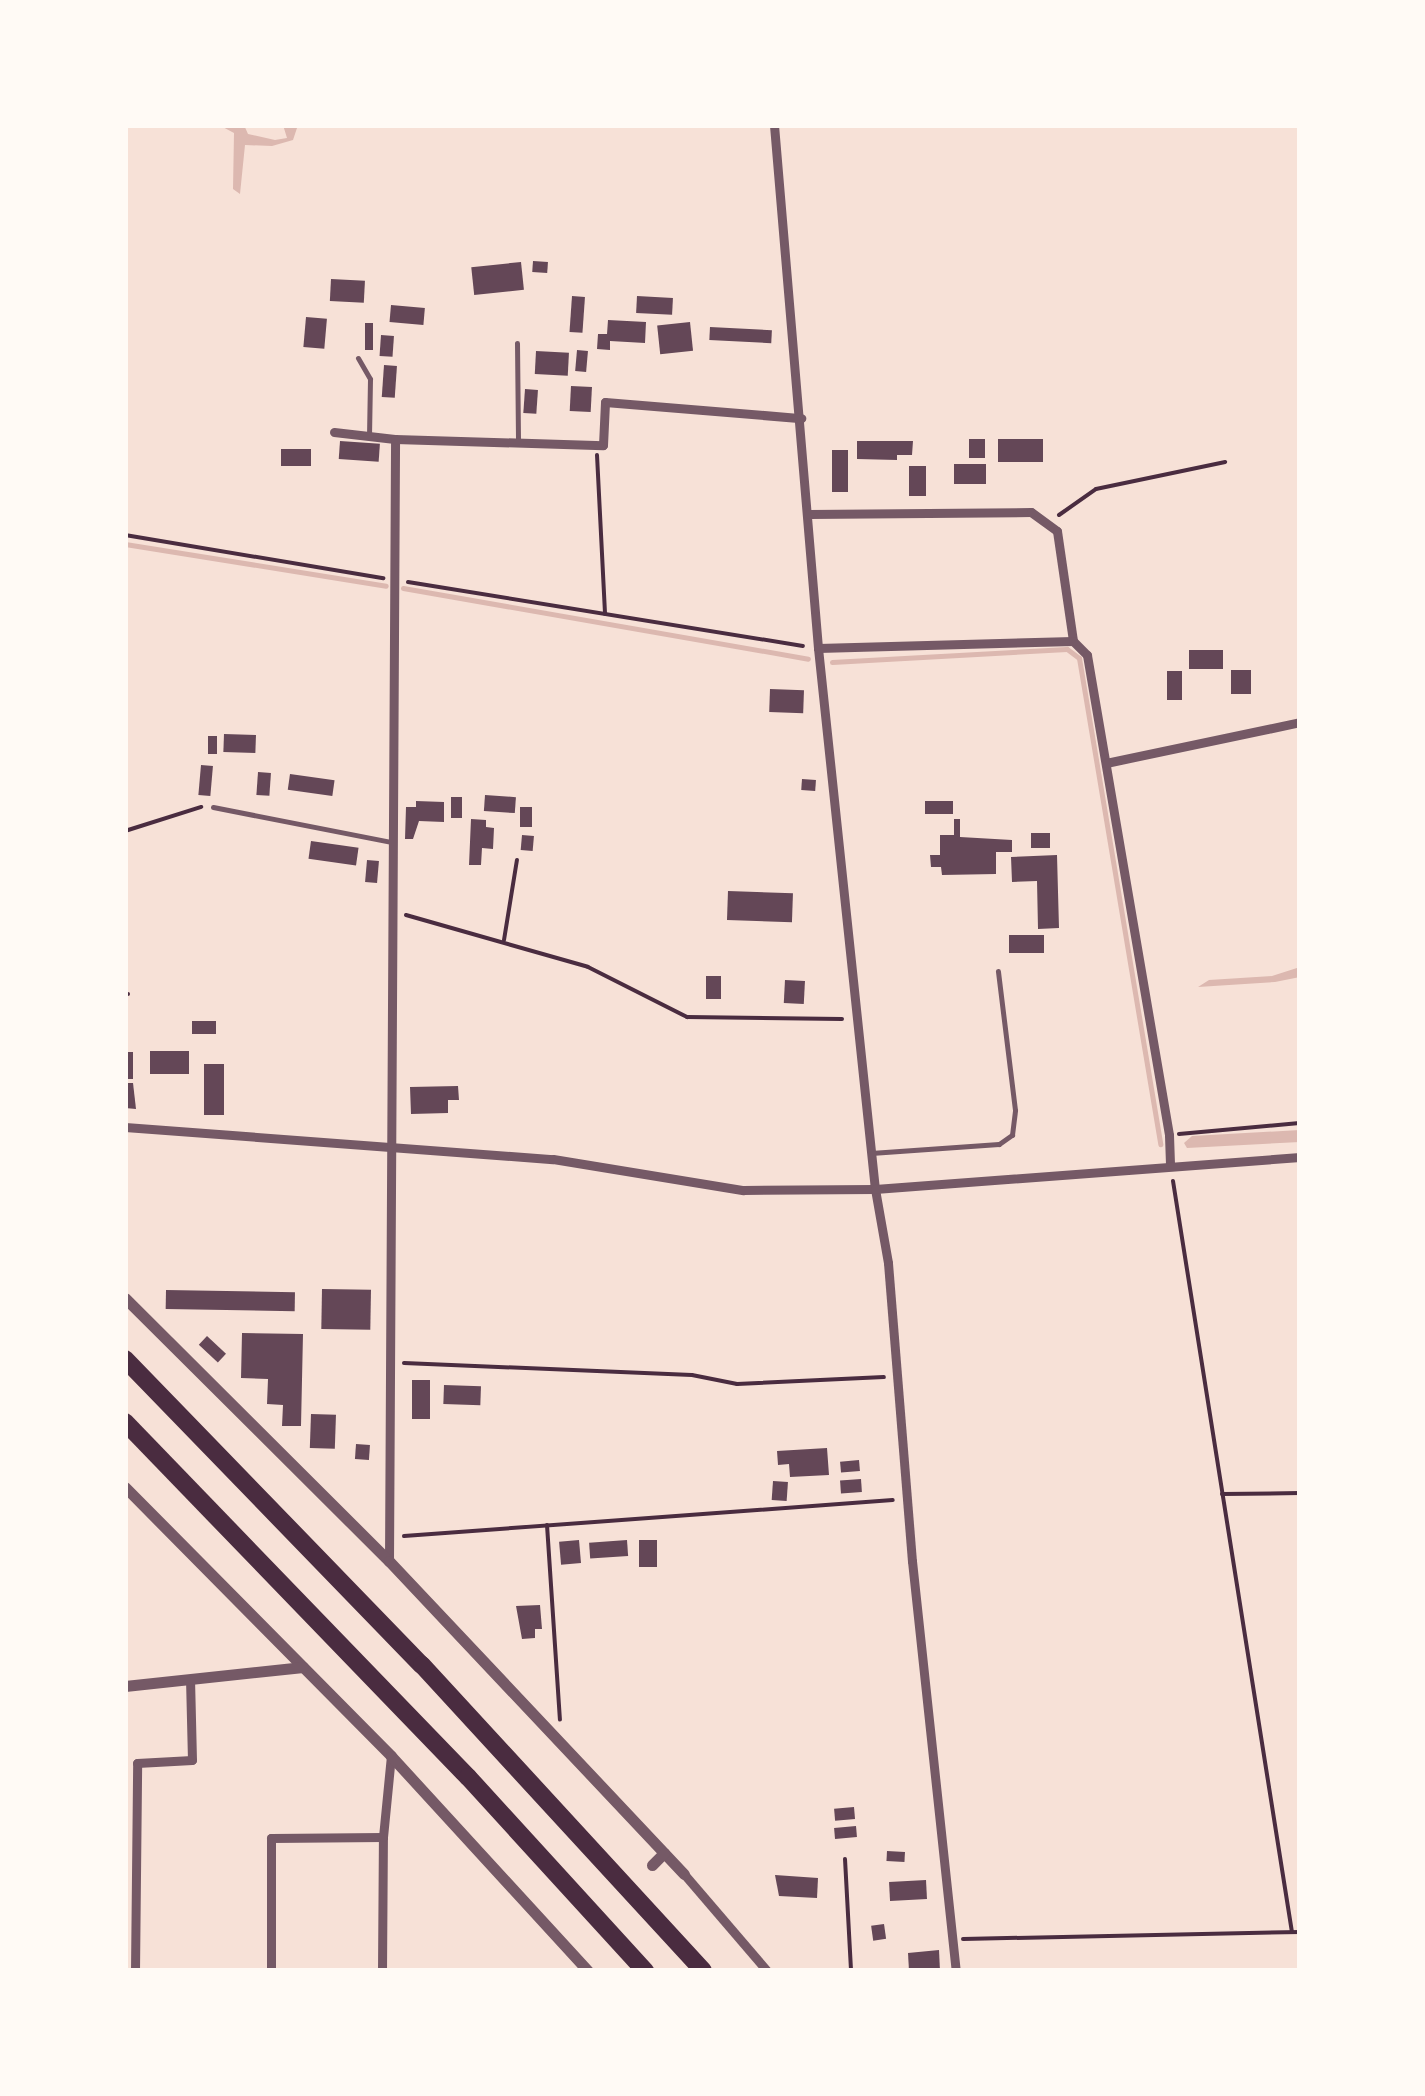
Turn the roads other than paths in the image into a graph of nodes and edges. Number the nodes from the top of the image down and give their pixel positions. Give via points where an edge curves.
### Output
1 (774, 125) edge
2 (518, 342) dead end
3 (358, 358) dead end
4 (801, 418) junction
5 (334, 432) dead end
6 (369, 436) junction
7 (395, 438) junction
8 (518, 444) junction
9 (809, 514) junction
10 (1074, 640) junction
11 (818, 648) junction
12 (1300, 722) edge
13 (1106, 763) junction
14 (212, 806) road end
15 (393, 842) junction
16 (998, 971) dead end
17 (125, 1127) edge
18 (390, 1148) junction
19 (872, 1153) junction
20 (1300, 1157) edge
21 (1170, 1164) junction
22 (875, 1189) junction
23 (125, 1298) edge
24 (125, 1359) edge
25 (125, 1422) edge
26 (125, 1487) edge
27 (389, 1562) junction
28 (303, 1667) junction
29 (190, 1679) junction
30 (125, 1686) edge
31 (391, 1756) junction
32 (384, 1837) junction
33 (664, 1853) junction
34 (652, 1865) dead end
35 (684, 1874) joint
36 (135, 1971) edge
37 (271, 1971) edge
38 (382, 1971) edge
39 (588, 1971) edge
40 (645, 1971) edge
41 (703, 1971) edge
42 (766, 1971) edge
43 (956, 1971) edge

1 - 4 street
2 - 8 lane
3 - 6 lane via 370,379
4 - 8 street via 605,402 603,445
4 - 9 street
5 - 6 street
6 - 7 street
7 - 8 street
7 - 15 street
9 - 10 street via 1030,512 1057,531
9 - 11 street
10 - 11 street
10 - 13 street via 1087,655
11 - 19 street
12 - 13 street
13 - 21 street
14 - 15 lane
15 - 18 street
16 - 19 lane via 1015,1110 1012,1134 999,1144
17 - 18 street
18 - 22 street via 553,1160 743,1190
18 - 27 street
19 - 22 street
20 - 21 street
21 - 22 street
22 - 43 street via 900,1376
23 - 27 street
24 - 41 highway via 422,1664
25 - 40 highway
26 - 28 street
27 - 33 street
28 - 29 street
28 - 31 street
29 - 30 street
29 - 36 street via 192,1760 137,1763
31 - 32 street
31 - 39 street via 570,1942
32 - 37 street via 271,1838
32 - 38 street
33 - 34 street
33 - 35 street
35 - 42 street

